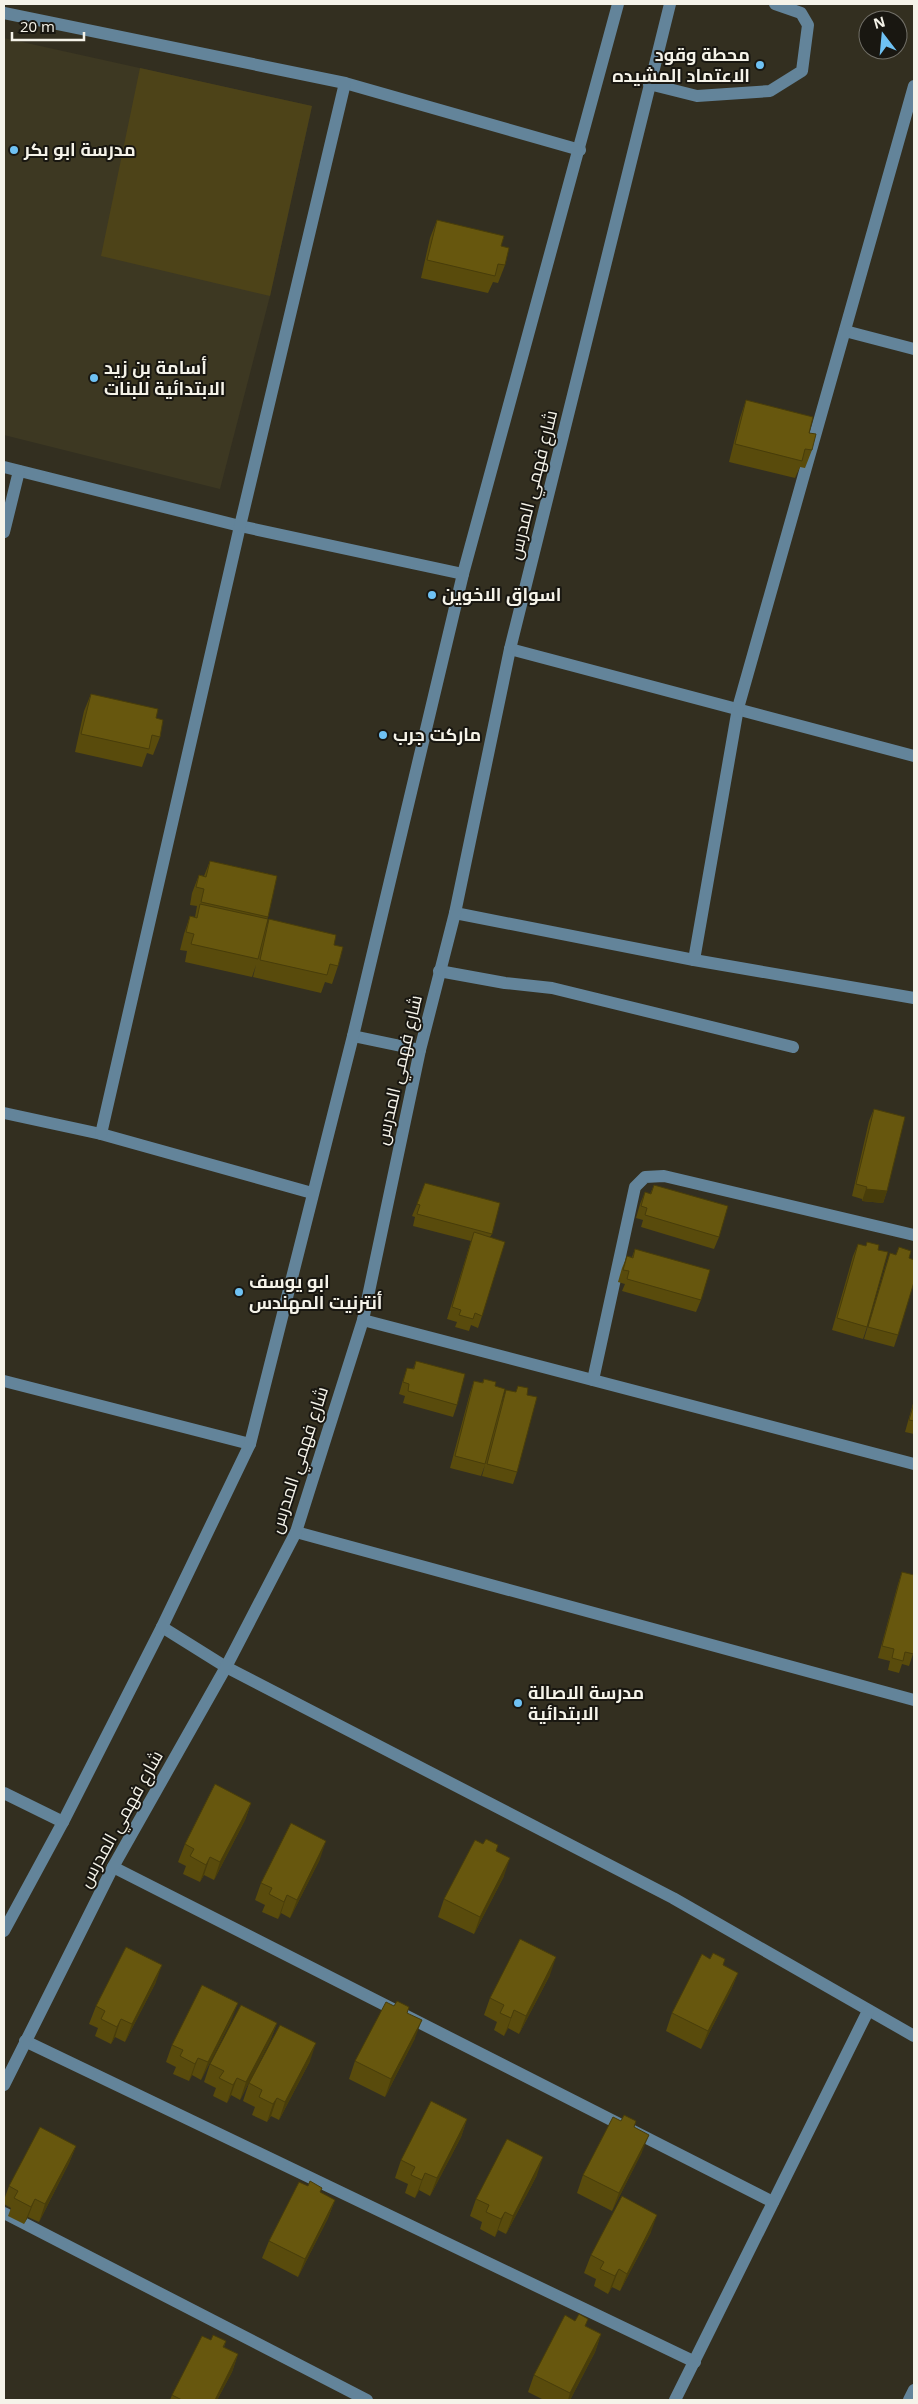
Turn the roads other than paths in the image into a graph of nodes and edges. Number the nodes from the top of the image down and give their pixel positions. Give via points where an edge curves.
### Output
1 (618, 4) edge
2 (670, 4) edge
3 (776, 4) edge
4 (4, 13) edge
5 (345, 83) junction
6 (650, 84) junction
7 (914, 86) edge
8 (580, 150) junction
9 (845, 331) junction
10 (914, 349) edge
11 (4, 467) edge
12 (19, 471) junction
13 (240, 526) junction
14 (4, 532) edge
15 (463, 574) junction
16 (510, 649) junction
17 (738, 708) junction
18 (914, 756) edge
19 (455, 913) junction
20 (694, 960) junction
21 (440, 971) junction
22 (914, 998) edge
23 (353, 1036) junction
24 (793, 1047) dead end
25 (420, 1050) junction
26 (4, 1112) edge
27 (101, 1134) junction
28 (312, 1193) junction
29 (914, 1235) edge
30 (363, 1320) junction
31 (593, 1380) junction
32 (4, 1381) edge
33 (250, 1444) junction
34 (914, 1464) edge
35 (296, 1532) junction
36 (162, 1627) junction
37 (226, 1666) junction
38 (914, 1700) edge
39 (4, 1793) edge
40 (63, 1822) junction
41 (113, 1867) junction
42 (4, 1931) edge
43 (868, 2011) junction
44 (914, 2036) edge
45 (25, 2041) junction
46 (4, 2085) edge
47 (773, 2202) junction
48 (4, 2213) edge
49 (695, 2362) junction
50 (914, 2390) edge
51 (367, 2400) edge
52 (675, 2400) edge
53 (909, 2400) edge

1 - 8 street
2 - 6 street, شارع فهمي المدرس
3 - 6 street via 801,13 808,25 802,71 770,91 697,96
4 - 5 street
5 - 8 street
5 - 13 street
6 - 16 street, شارع فهمي المدرس
7 - 9 street
8 - 15 street
9 - 10 street
9 - 17 street
11 - 12 street
12 - 13 street
12 - 14 street
13 - 15 street
13 - 27 street
15 - 23 street
16 - 17 street
16 - 19 street, شارع فهمي المدرس
17 - 18 street
17 - 20 street
19 - 20 street
19 - 21 street, شارع فهمي المدرس
20 - 22 street
21 - 24 street via 552,988
21 - 25 street, شارع فهمي المدرس
23 - 25 street
23 - 28 street
25 - 30 street, شارع فهمي المدرس
26 - 27 street
27 - 28 street
28 - 33 street
29 - 31 street via 664,1176 645,1177 635,1187
30 - 31 street
30 - 35 street, شارع فهمي المدرس
31 - 34 street
32 - 33 street
33 - 36 street
35 - 37 street, شارع فهمي المدرس
35 - 38 street
36 - 37 street
36 - 40 street
37 - 41 street, شارع فهمي المدرس
37 - 43 street via 672,1898
39 - 40 street
40 - 42 street
41 - 45 street, شارع فهمي المدرس
41 - 47 street
43 - 44 street
43 - 47 street
45 - 46 street, شارع فهمي المدرس
45 - 49 street
47 - 49 street
48 - 51 street
49 - 52 street
50 - 53 street

